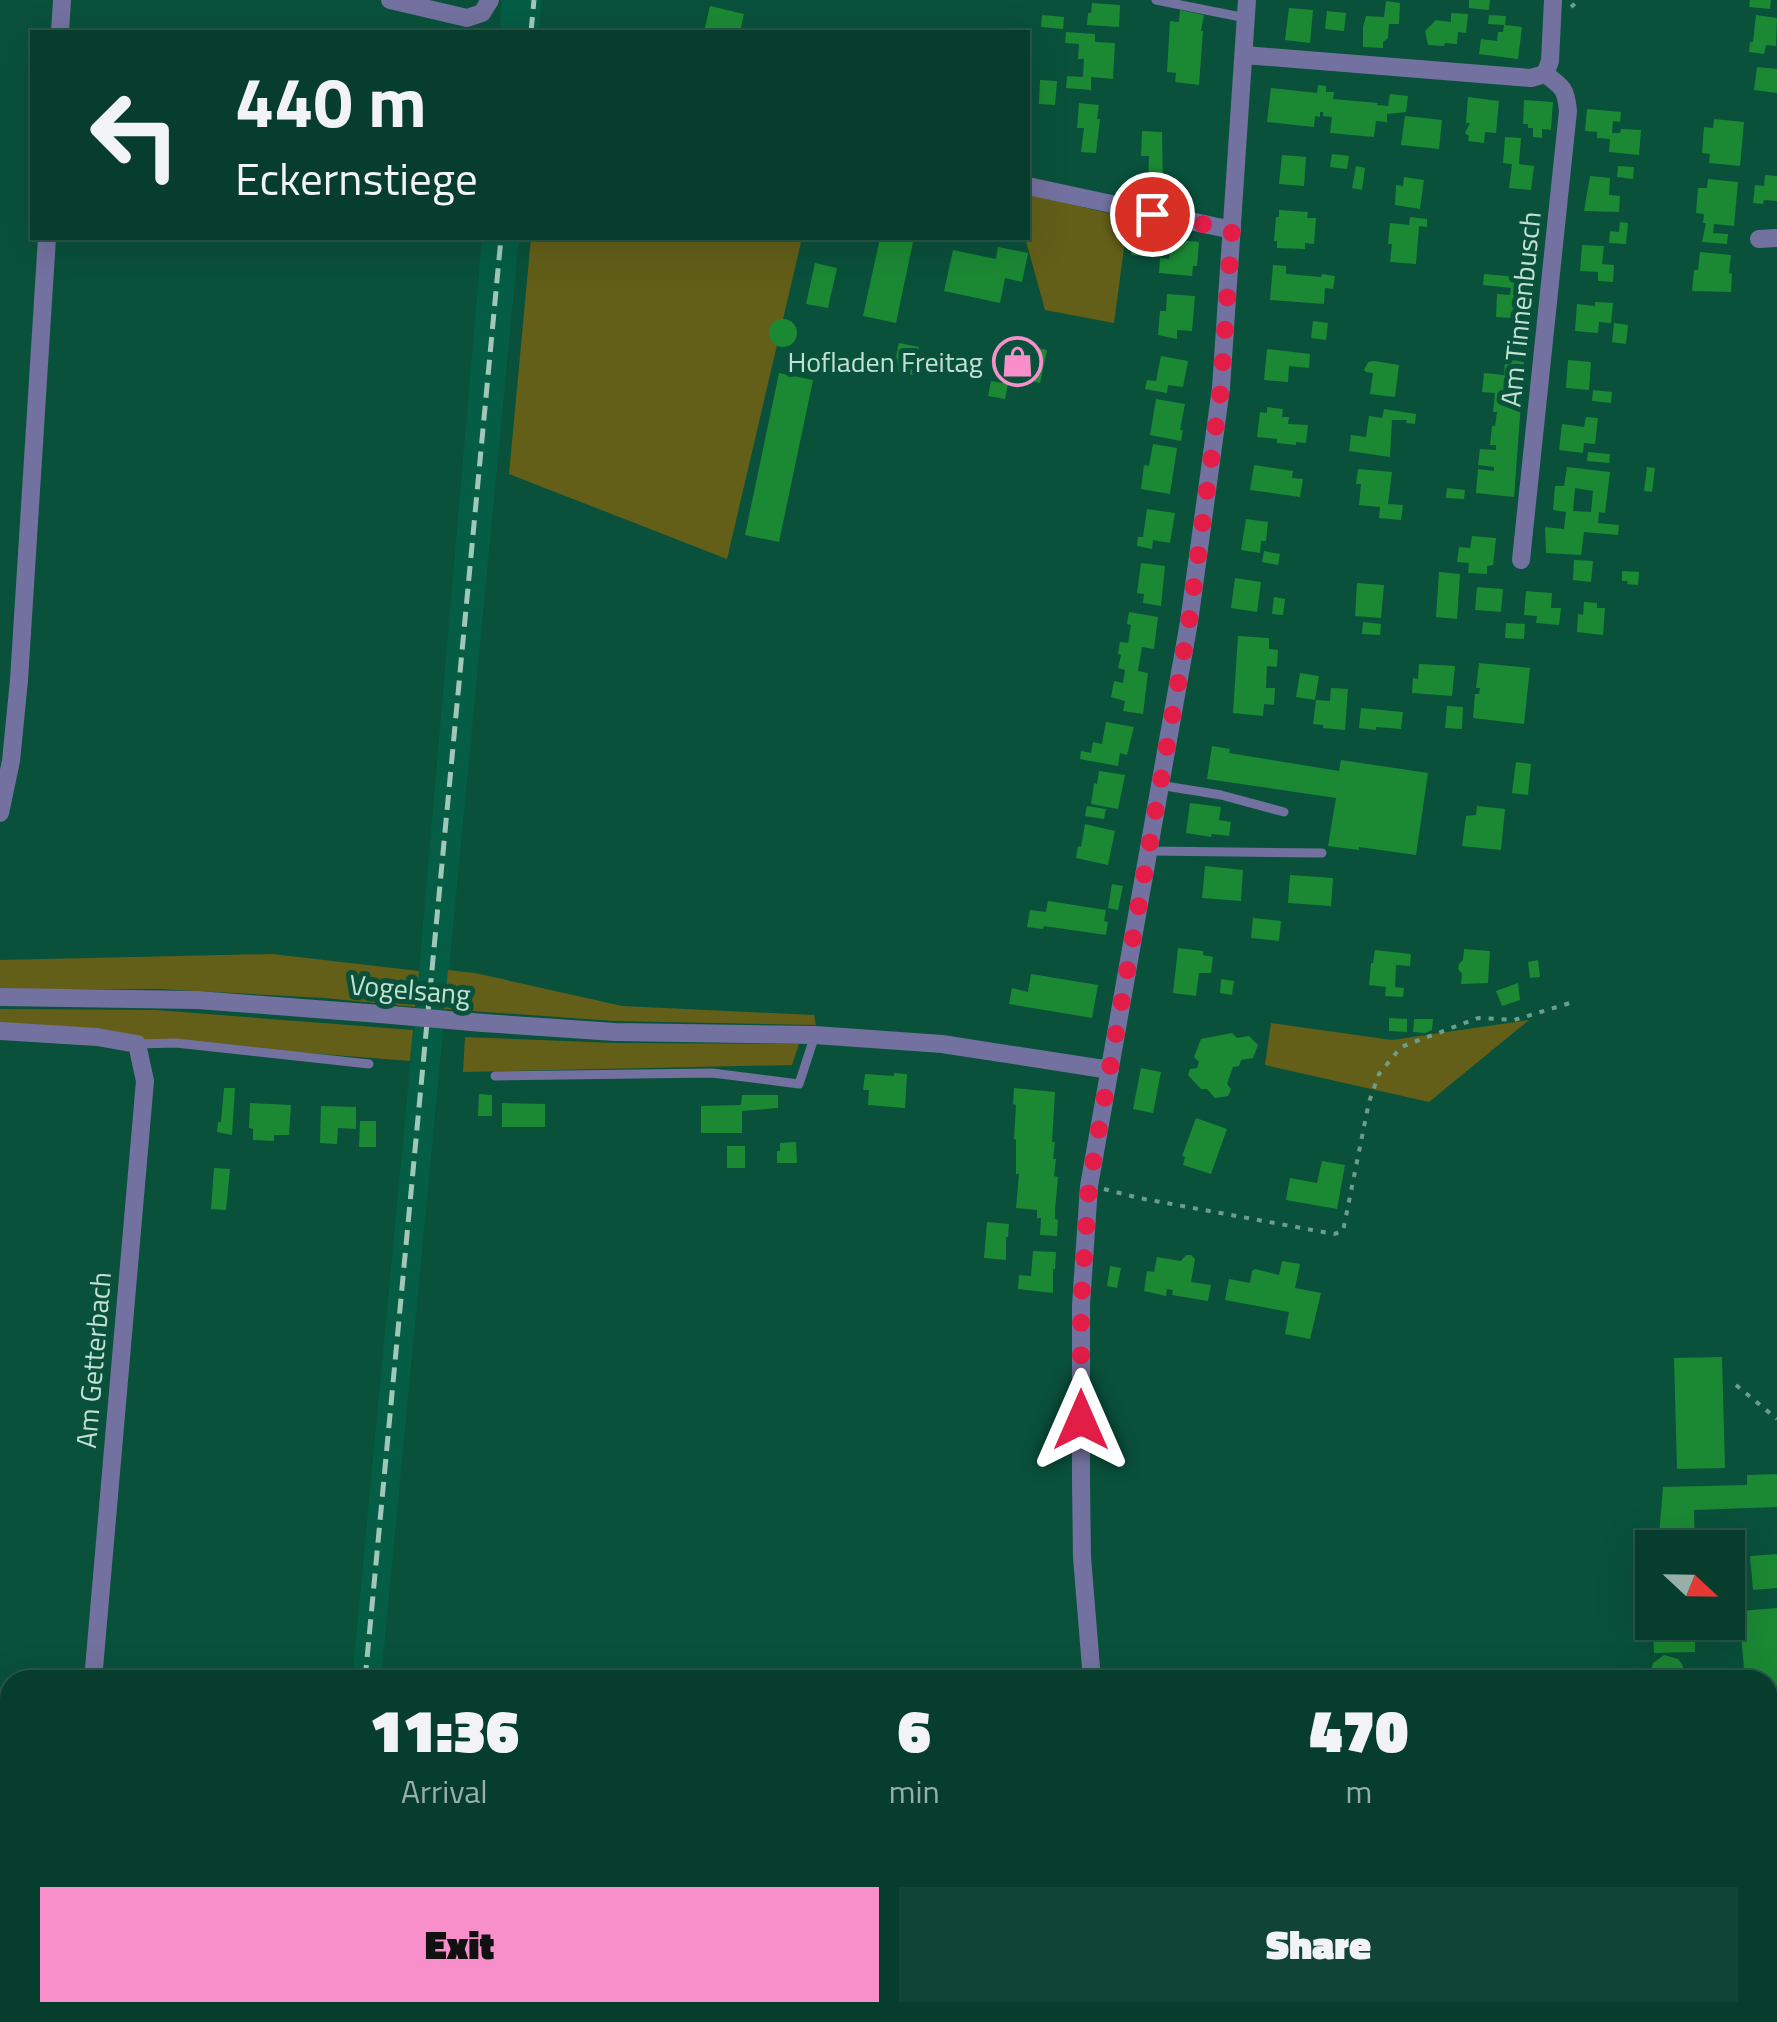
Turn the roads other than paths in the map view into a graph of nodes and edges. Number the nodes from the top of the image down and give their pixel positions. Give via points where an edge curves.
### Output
1 (62, 0) edge
2 (390, 0) edge
3 (490, 0) edge
4 (1156, 0) edge
5 (1553, 0) edge
6 (1246, 9) edge
7 (60, 30) edge
8 (1244, 55) junction
9 (1545, 74) junction
10 (1030, 186) edge
11 (1232, 230) junction
12 (47, 240) edge
13 (1521, 560) dead end
14 (1159, 784) junction
15 (0, 812) edge
16 (1284, 812) dead end
17 (1148, 851) junction
18 (1322, 853) dead end
19 (0, 997) edge
20 (0, 1031) edge
21 (815, 1035) junction
22 (138, 1044) junction
23 (370, 1064) dead end
24 (1110, 1070) junction
25 (495, 1076) dead end
26 (94, 1670) edge
27 (1091, 1670) edge

1 - 7 street
2 - 3 street via 466,18 482,13
4 - 6 lane
5 - 9 street
6 - 8 street
8 - 9 street
8 - 11 street
9 - 13 street, Am Tinnenbusch via 1566,93 1568,111
10 - 11 street
11 - 14 street via 1218,408
12 - 15 street via 19,680
14 - 16 lane
14 - 17 street
17 - 18 lane
17 - 24 street
19 - 21 street, Vogelsang, bridge via 198,1000 616,1032
20 - 22 street
21 - 24 street, Vogelsang via 942,1044
21 - 25 lane via 799,1084 712,1073
22 - 23 lane
22 - 26 street, Am Getterbach via 145,1080
24 - 27 street via 1089,1186 1081,1305

